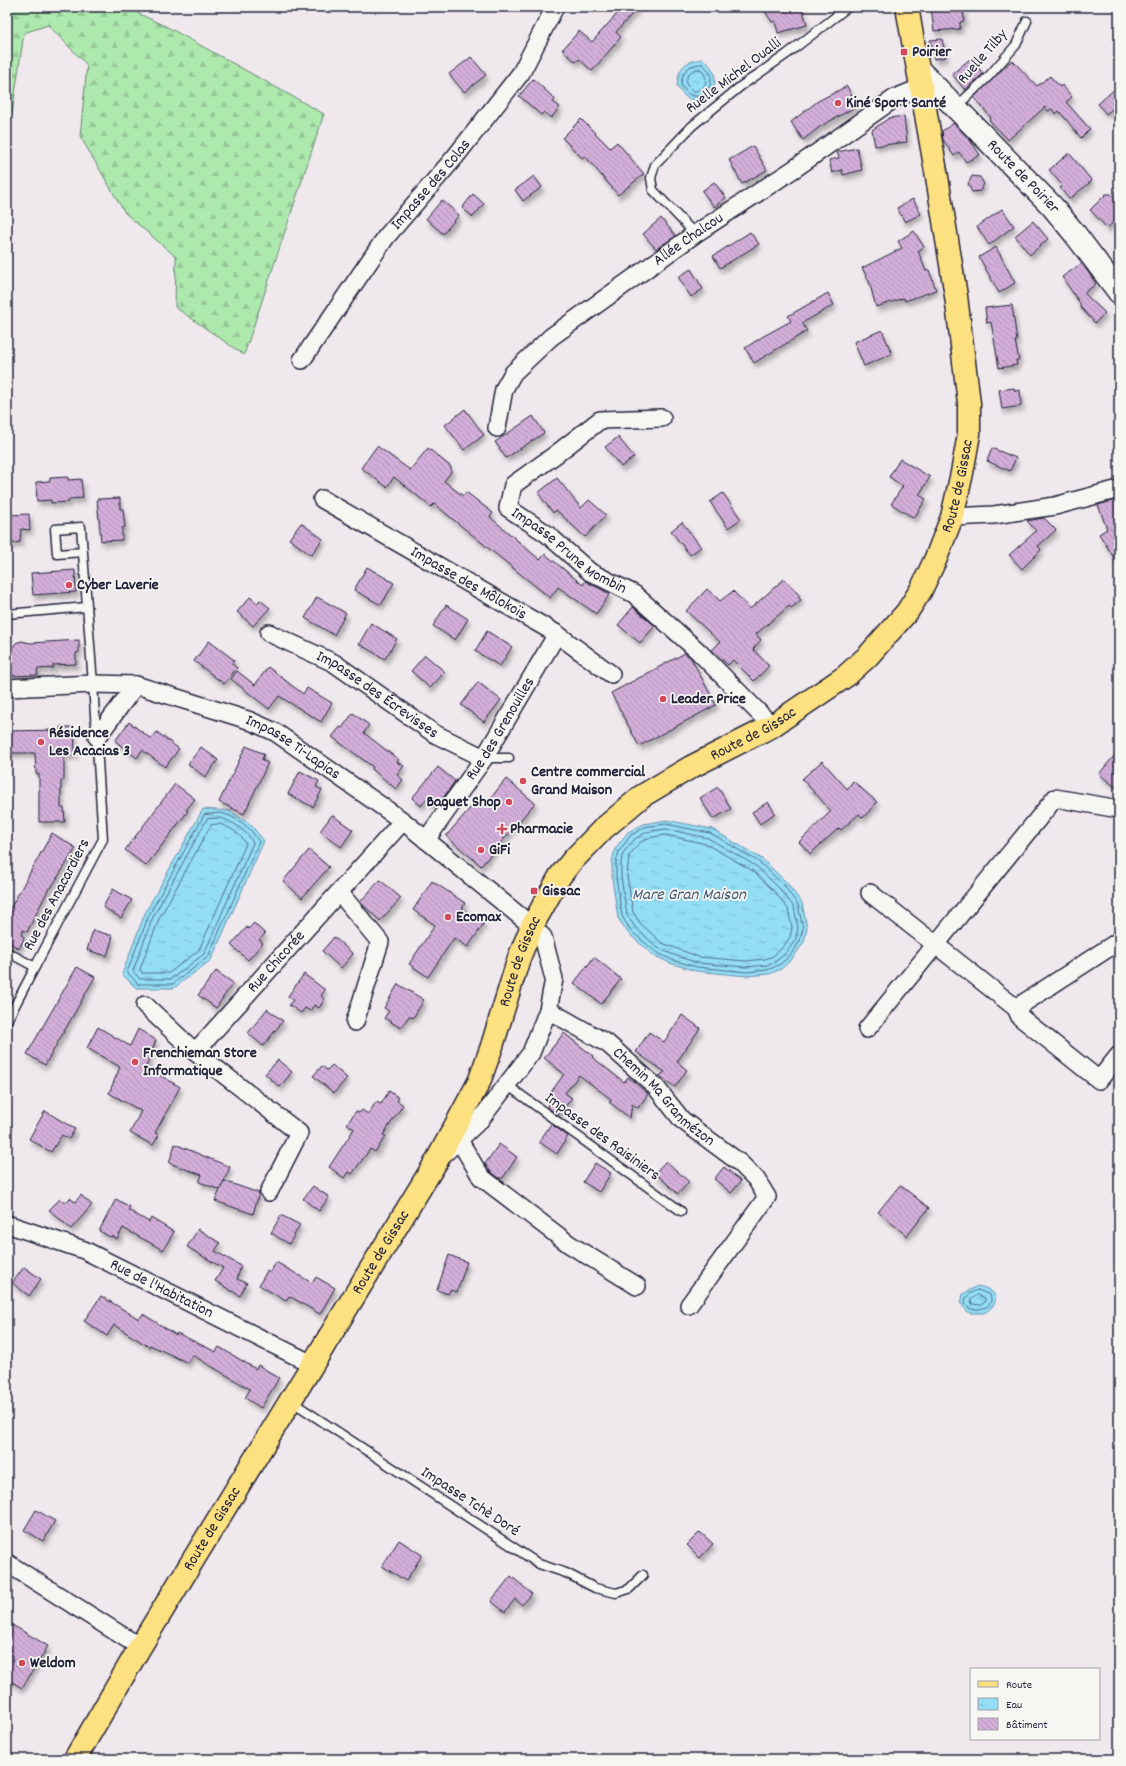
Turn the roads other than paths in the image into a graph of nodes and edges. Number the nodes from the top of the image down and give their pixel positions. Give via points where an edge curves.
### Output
1 (555, 7) edge
2 (848, 7) edge
3 (908, 7) edge
4 (1027, 21) dead end
5 (920, 78) junction
6 (956, 107) junction
7 (695, 234) junction
8 (1119, 292) edge
9 (302, 360) dead end
10 (662, 418) dead end
11 (497, 428) dead end
12 (1119, 489) edge
13 (322, 499) dead end
14 (952, 517) junction
15 (83, 552) junction
16 (87, 607) junction
17 (7, 614) edge
18 (268, 633) dead end
19 (557, 634) junction
20 (611, 674) dead end
21 (93, 684) junction
22 (136, 684) junction
23 (7, 688) edge
24 (772, 726) junction
25 (97, 738) junction
26 (484, 758) junction
27 (509, 758) dead end
28 (1119, 810) edge
29 (403, 821) junction
30 (426, 840) junction
31 (339, 892) junction
32 (870, 893) dead end
33 (532, 926) junction
34 (1119, 941) edge
35 (935, 945) junction
36 (7, 952) edge
37 (35, 967) junction
38 (145, 1005) dead end
39 (1016, 1008) junction
40 (548, 1010) junction
41 (7, 1021) edge
42 (355, 1022) dead end
43 (867, 1029) dead end
44 (195, 1052) junction
45 (1119, 1055) edge
46 (507, 1085) junction
47 (459, 1140) junction
48 (436, 1162) junction
49 (269, 1192) dead end
50 (681, 1211) dead end
51 (7, 1224) edge
52 (637, 1286) dead end
53 (689, 1305) dead end
54 (312, 1364) junction
55 (290, 1401) junction
56 (7, 1563) edge
57 (643, 1575) dead end
58 (140, 1646) junction
59 (75, 1759) edge

1 - 9 street, Impasse des Colas via 521,73 455,157 386,237
2 - 7 lane, Ruelle Michel Oualli via 741,86 692,126 655,165 651,178 652,190
3 - 5 main road, Route de Gissac
4 - 6 lane, Ruelle Tilby via 1016,45 989,76
5 - 6 main road, Route de Poirier
5 - 7 street, Allée Chalcou via 794,169
5 - 14 main road, Route de Gissac via 956,296 969,403 969,434
6 - 8 main road, Route de Poirier via 1052,206
7 - 11 street, Allée Chalcou via 551,337 514,373 504,389
10 - 24 street, Impasse Prune Mombin via 600,420 512,485 508,508 548,534 590,572 634,594 698,651
12 - 14 street via 1055,506 994,515
13 - 19 street, Impasse des Môlokoïs
14 - 24 main road, Route de Gissac via 921,590 890,632 846,676
15 - 15 lane, Rue des Anacardiers via 57,554 55,529 81,527
15 - 16 lane, Rue des Anacardiers
16 - 17 lane
16 - 21 lane, Rue des Anacardiers
18 - 26 street, Impasse des Écrevisses via 334,663 435,734
19 - 20 street, Impasse des Môlokoïs
19 - 26 street, Rue des Grenouilles
21 - 22 street, Impasse Ti-Lapias
21 - 23 street, Impasse Ti-Lapias
21 - 25 lane, Rue des Anacardiers
22 - 25 street
22 - 29 street, Impasse Ti-Lapias via 248,720 275,732
24 - 33 main road, Route de Gissac via 691,767 642,796 603,829 572,861 560,876
25 - 37 lane, Rue des Anacardiers via 103,839
26 - 27 lane
26 - 30 street, Rue des Grenouilles
28 - 35 street via 1055,798
29 - 30 street, Impasse Ti-Lapias
29 - 31 street, Rue Chicorée
30 - 33 street, Impasse Ti-Lapias
31 - 42 street via 380,942
31 - 44 street, Rue Chicorée
32 - 35 street
33 - 40 street, Impasse Ti-Lapias via 543,936 554,979
33 - 48 main road, Route de Gissac via 519,958 479,1082
34 - 39 street
35 - 39 street
35 - 43 street
36 - 37 lane, Rue des Anacardiers
37 - 41 lane
38 - 44 street
39 - 45 street via 1020,1017 1099,1080
40 - 46 street, Impasse Ti-Lapias via 531,1054
40 - 53 street, Chemin Ma Granmézon via 608,1044 656,1086 682,1120 740,1163 756,1179 767,1197
44 - 49 street via 299,1133
46 - 47 street, Impasse Ti-Lapias via 480,1120
46 - 50 lane, Impasse des Raisiniers
47 - 48 street, Impasse Ti-Lapias
47 - 52 street via 481,1177 569,1244
48 - 54 main road, Route de Gissac
51 - 54 street, Rue de l'Habitation via 84,1250
54 - 55 main road, Route de Gissac
55 - 57 lane, Impasse Tchè Doré via 539,1564 566,1573 595,1588 616,1593 629,1589
55 - 58 main road, Route de Gissac
56 - 58 street
58 - 59 main road, Route de Gissac

